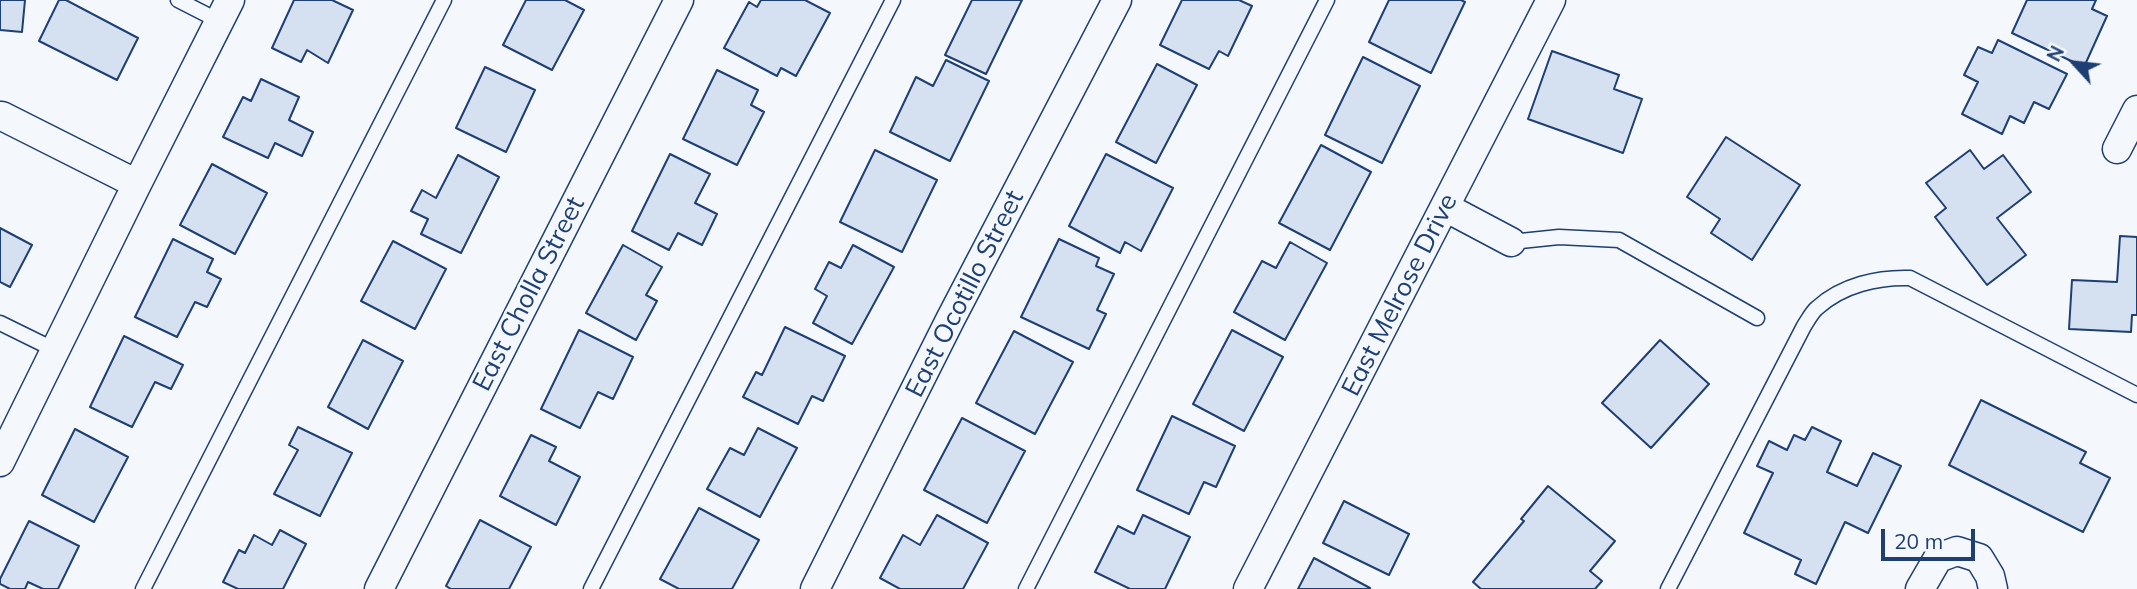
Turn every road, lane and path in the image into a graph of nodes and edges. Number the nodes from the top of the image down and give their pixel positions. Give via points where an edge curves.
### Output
1 (178, 0) edge
2 (444, 0) edge
3 (679, 0) edge
4 (893, 0) edge
5 (1117, 0) edge
6 (1327, 0) edge
7 (1551, 0) edge
8 (225, 10) edge
9 (2137, 110) edge
10 (2, 116) dead end
11 (2117, 149) dead end
12 (136, 184) junction
13 (1445, 206) junction
14 (1511, 242) joint
15 (1758, 318) dead end
16 (0, 323) edge
17 (55, 350) junction
18 (2137, 395) edge
19 (0, 462) edge
20 (143, 589) edge
21 (379, 589) edge
22 (591, 589) edge
23 (815, 589) edge
24 (1027, 589) edge
25 (1248, 589) edge
26 (1668, 589) edge
27 (1920, 589) edge
28 (1993, 589) edge

1 - 8 lane
2 - 20 lane
3 - 21 street, East Cholla Street
4 - 22 lane
5 - 23 street, East Ocotillo Street
6 - 24 lane
7 - 13 street, East Melrose Drive
8 - 12 street
9 - 11 street
10 - 12 street
12 - 17 street
13 - 14 street
13 - 25 street, East Melrose Drive
14 - 15 lane via 1559,237 1619,240
16 - 17 lane
17 - 19 street
18 - 26 lane via 1910,278 1885,277 1861,283 1816,308 1804,326
27 - 28 street via 1938,558 1958,551 1979,558

